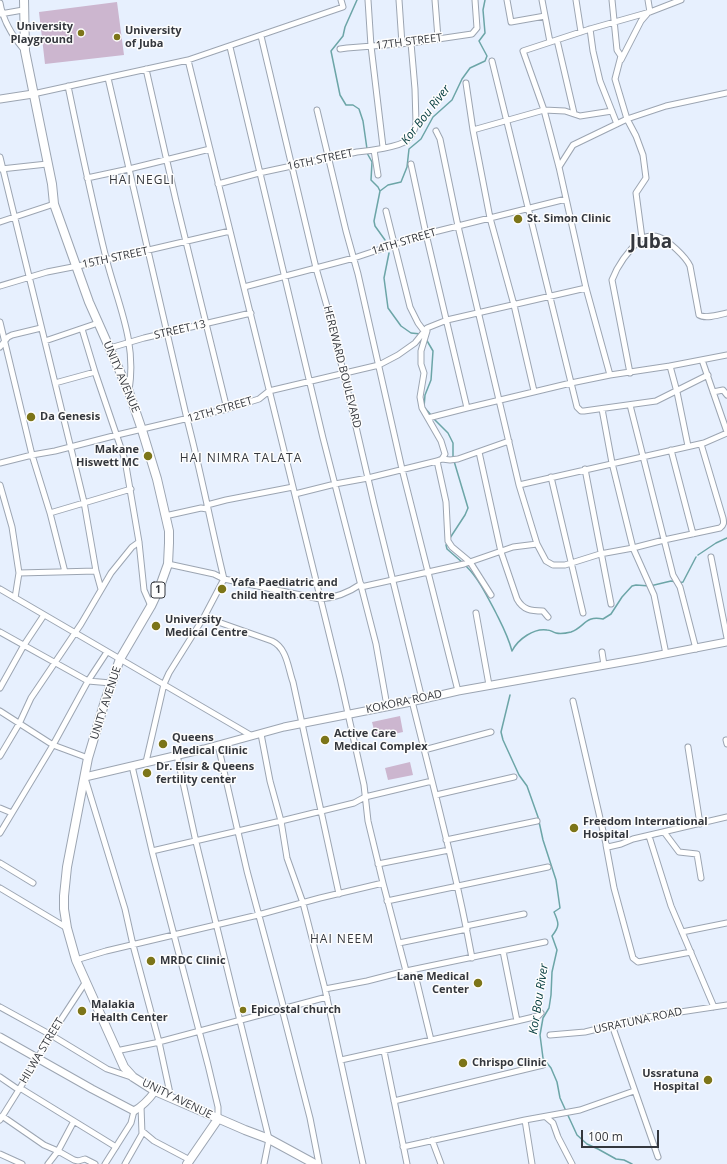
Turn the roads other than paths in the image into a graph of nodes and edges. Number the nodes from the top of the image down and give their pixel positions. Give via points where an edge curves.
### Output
1 (24, 0) edge
2 (341, 0) edge
3 (368, 0) edge
4 (399, 0) edge
5 (435, 0) edge
6 (475, 0) edge
7 (507, 0) edge
8 (542, 0) edge
9 (576, 0) edge
10 (612, 0) edge
11 (648, 0) edge
12 (681, 0) edge
13 (0, 3) edge
14 (23, 10) junction
15 (650, 12) junction
16 (1, 14) edge
17 (545, 16) junction
18 (614, 22) junction
19 (590, 28) junction
20 (581, 32) junction
21 (261, 36) junction
22 (438, 38) junction
23 (557, 40) junction
24 (550, 42) junction
25 (411, 43) junction
26 (402, 44) junction
27 (371, 46) junction
28 (230, 47) junction
29 (340, 49) dead end
30 (25, 51) junction
31 (188, 60) junction
32 (492, 61) dead end
33 (617, 66) junction
34 (146, 69) junction
35 (108, 78) junction
36 (466, 83) dead end
37 (68, 86) junction
38 (727, 93) edge
39 (33, 94) junction
40 (0, 99) edge
41 (317, 110) dead end
42 (544, 110) junction
43 (612, 111) junction
44 (574, 113) junction
45 (627, 119) junction
46 (506, 120) junction
47 (617, 124) junction
48 (474, 130) junction
49 (436, 131) dead end
50 (383, 147) junction
51 (210, 149) junction
52 (374, 150) junction
53 (0, 157) edge
54 (168, 159) junction
55 (328, 159) junction
56 (47, 164) junction
57 (411, 164) dead end
58 (291, 166) junction
59 (559, 167) junction
60 (2, 168) edge
61 (129, 169) junction
62 (259, 173) junction
63 (378, 174) dead end
64 (87, 178) junction
65 (218, 184) junction
66 (566, 199) junction
67 (54, 204) junction
68 (528, 209) junction
69 (386, 211) dead end
70 (14, 217) junction
71 (490, 218) junction
72 (0, 222) edge
73 (458, 226) junction
74 (230, 231) junction
75 (426, 234) junction
76 (642, 238) junction
77 (186, 242) junction
78 (394, 244) junction
79 (147, 251) junction
80 (354, 258) junction
81 (106, 260) junction
82 (76, 266) junction
83 (316, 268) junction
84 (28, 276) junction
85 (284, 276) junction
86 (0, 286) edge
87 (244, 287) junction
88 (586, 288) junction
89 (549, 295) junction
90 (514, 305) junction
91 (479, 312) junction
92 (251, 313) junction
93 (727, 314) edge
94 (447, 320) junction
95 (0, 322) edge
96 (98, 323) junction
97 (207, 324) junction
98 (41, 328) junction
99 (82, 329) junction
100 (426, 329) junction
101 (167, 333) junction
102 (5, 341) junction
103 (45, 341) junction
104 (130, 342) junction
105 (0, 347) edge
106 (110, 348) junction
107 (727, 355) edge
108 (702, 360) junction
109 (379, 365) junction
110 (670, 366) junction
111 (94, 372) junction
112 (344, 373) junction
113 (630, 373) junction
114 (610, 375) junction
115 (708, 375) junction
116 (310, 381) junction
117 (55, 382) junction
118 (571, 382) junction
119 (269, 391) junction
120 (534, 391) junction
121 (129, 392) junction
122 (677, 392) junction
123 (713, 392) junction
124 (727, 395) edge
125 (500, 400) junction
126 (630, 405) junction
127 (467, 408) junction
128 (227, 409) junction
129 (602, 409) junction
130 (428, 418) junction
131 (187, 420) junction
132 (142, 430) junction
133 (727, 433) edge
134 (117, 435) junction
135 (509, 441) junction
136 (701, 444) junction
137 (688, 446) junction
138 (71, 447) junction
139 (671, 450) junction
140 (479, 452) junction
141 (32, 455) junction
142 (643, 456) junction
143 (440, 460) junction
144 (0, 463) edge
145 (612, 463) junction
146 (402, 469) junction
147 (584, 469) junction
148 (551, 477) junction
149 (368, 478) junction
150 (335, 484) junction
151 (0, 485) edge
152 (519, 485) junction
153 (293, 487) junction
154 (131, 489) junction
155 (295, 494) junction
156 (84, 502) junction
157 (207, 507) junction
158 (50, 513) junction
159 (165, 516) junction
160 (693, 534) junction
161 (664, 540) junction
162 (139, 542) junction
163 (537, 544) junction
164 (633, 548) junction
165 (501, 552) junction
166 (600, 554) junction
167 (711, 557) dead end
168 (470, 562) junction
169 (572, 563) junction
170 (168, 564) junction
171 (96, 571) junction
172 (65, 572) junction
173 (427, 572) junction
174 (19, 574) junction
175 (224, 579) junction
176 (393, 580) junction
177 (361, 585) junction
178 (101, 589) junction
179 (0, 590) edge
180 (491, 595) dead end
181 (15, 598) junction
182 (320, 598) junction
183 (610, 604) dead end
184 (151, 606) junction
185 (583, 612) dead end
186 (476, 613) dead end
187 (44, 615) junction
188 (548, 616) dead end
189 (204, 617) junction
190 (0, 632) edge
191 (74, 634) junction
192 (727, 638) edge
193 (727, 642) edge
194 (24, 645) junction
195 (696, 649) junction
196 (107, 652) junction
197 (602, 652) dead end
198 (666, 654) junction
199 (120, 659) junction
200 (56, 662) junction
201 (604, 665) junction
202 (88, 681) junction
203 (111, 683) junction
204 (164, 684) junction
205 (489, 685) junction
206 (0, 688) edge
207 (458, 690) junction
208 (422, 699) junction
209 (412, 701) junction
210 (573, 701) dead end
211 (387, 706) junction
212 (0, 711) edge
213 (347, 714) junction
214 (19, 724) junction
215 (302, 724) junction
216 (491, 732) dead end
217 (261, 734) junction
218 (252, 736) junction
219 (726, 740) edge
220 (727, 744) edge
221 (53, 745) junction
222 (218, 745) junction
223 (688, 747) dead end
224 (424, 750) junction
225 (177, 755) junction
226 (0, 756) edge
227 (88, 758) junction
228 (146, 762) junction
229 (132, 766) junction
230 (85, 777) junction
231 (514, 777) dead end
232 (432, 781) junction
233 (436, 795) junction
234 (365, 797) junction
235 (0, 808) edge
236 (320, 811) junction
237 (12, 813) junction
238 (727, 817) edge
239 (281, 821) junction
240 (537, 821) dead end
241 (700, 824) junction
242 (239, 831) junction
243 (664, 832) junction
244 (0, 833) edge
245 (649, 836) junction
246 (446, 840) junction
247 (196, 842) junction
248 (606, 844) junction
249 (449, 850) junction
250 (152, 851) junction
251 (0, 863) edge
252 (378, 864) junction
253 (548, 867) dead end
254 (701, 878) dead end
255 (33, 883) dead end
256 (383, 883) junction
257 (458, 886) junction
258 (0, 888) edge
259 (339, 894) junction
260 (387, 901) junction
261 (303, 903) junction
262 (524, 914) dead end
263 (258, 915) junction
264 (727, 923) edge
265 (216, 924) junction
266 (466, 927) junction
267 (67, 928) junction
268 (682, 932) junction
269 (174, 935) junction
270 (545, 942) dead end
271 (399, 943) junction
272 (133, 945) junction
273 (503, 951) junction
274 (691, 952) junction
275 (472, 958) junction
276 (76, 960) junction
277 (414, 970) junction
278 (406, 971) junction
279 (85, 983) junction
280 (325, 989) junction
281 (327, 997) junction
282 (727, 1005) edge
283 (714, 1007) junction
284 (2, 1008) edge
285 (283, 1009) junction
286 (541, 1013) dead end
287 (0, 1015) edge
288 (240, 1020) junction
289 (517, 1021) junction
290 (612, 1025) junction
291 (200, 1030) junction
292 (51, 1034) junction
293 (550, 1035) dead end
294 (0, 1037) edge
295 (431, 1040) junction
296 (159, 1042) junction
297 (116, 1051) junction
298 (384, 1051) junction
299 (37, 1058) junction
300 (341, 1060) junction
301 (543, 1065) dead end
302 (0, 1077) edge
303 (133, 1077) junction
304 (20, 1089) junction
305 (155, 1091) junction
306 (634, 1091) junction
307 (171, 1098) junction
308 (394, 1101) junction
309 (142, 1106) junction
310 (134, 1111) junction
311 (546, 1117) junction
312 (1, 1118) edge
313 (218, 1119) junction
314 (525, 1120) junction
315 (74, 1121) junction
316 (142, 1131) junction
317 (269, 1139) junction
318 (432, 1140) junction
319 (116, 1147) junction
320 (403, 1147) junction
321 (58, 1151) junction
322 (0, 1154) edge
323 (658, 1157) dead end
324 (188, 1162) edge
325 (22, 1164) edge
326 (48, 1164) edge
327 (95, 1164) edge
328 (105, 1164) edge
329 (125, 1164) edge
330 (264, 1164) edge
331 (315, 1164) edge
332 (319, 1164) edge
333 (363, 1164) edge
334 (407, 1164) edge
335 (441, 1164) edge
336 (532, 1164) edge
337 (572, 1164) edge

1 - 14 main road, UNITY AVENUE / 1
2 - 21 street via 343,7
3 - 27 street
4 - 26 street
5 - 22 street
6 - 22 street, 17TH STREET via 476,31 472,34
7 - 17 street via 511,22
8 - 17 street
9 - 20 street
10 - 18 street
11 - 15 street
12 - 15 street
13 - 16 street
14 - 16 street
14 - 30 main road, UNITY AVENUE / 1
15 - 18 street
15 - 33 street via 644,16
16 - 30 street
17 - 24 street
18 - 19 street
18 - 33 street via 617,50 621,56
19 - 20 street
19 - 43 street via 600,81
20 - 23 street
21 - 28 street
21 - 58 street, HEREWARD BOULEVARD
22 - 25 street, 17TH STREET
23 - 24 street
23 - 44 street
24 - 42 street via 523,51
25 - 26 street, 17TH STREET
25 - 50 street, 16TH STREET via 415,128 408,139 400,144
26 - 27 street, 17TH STREET
27 - 29 street, 17TH STREET
27 - 50 street
28 - 31 street
28 - 62 street
30 - 39 main road, UNITY AVENUE / 1
31 - 34 street
31 - 51 street
32 - 46 street
33 - 45 street via 615,79
34 - 35 street
34 - 54 street
35 - 37 street
35 - 61 street
36 - 48 street
37 - 39 street
37 - 64 street
38 - 45 street via 666,106
39 - 40 street
39 - 56 main road, UNITY AVENUE / 1
41 - 55 street
42 - 44 street
42 - 46 street
42 - 59 street
43 - 44 street via 580,116
43 - 47 street
45 - 47 street
45 - 76 street via 643,156 646,178 636,193
46 - 48 street
46 - 68 street
47 - 59 street via 573,145
48 - 71 street
49 - 73 street via 440,139
50 - 52 street, 16TH STREET
51 - 54 street
51 - 65 street
52 - 55 street, 16TH STREET
52 - 63 street
53 - 60 street
54 - 61 street
54 - 77 street
55 - 58 street, 16TH STREET
55 - 80 street
56 - 60 street
56 - 67 main road, UNITY AVENUE / 1
57 - 75 street
58 - 62 street, 16TH STREET
58 - 83 street, HEREWARD BOULEVARD
59 - 66 street
60 - 70 street
61 - 64 street
61 - 79 street
62 - 65 street, 16TH STREET
62 - 85 street
64 - 81 street
65 - 74 street
66 - 68 street, 14TH STREET
66 - 88 street
67 - 70 street
67 - 82 main road, UNITY AVENUE / 1
68 - 71 street, 14TH STREET
68 - 89 street
69 - 78 street
70 - 72 street
70 - 84 street
71 - 73 street, 14TH STREET
71 - 90 street
73 - 75 street, 14TH STREET
73 - 91 street
74 - 77 street, 15TH STREET
74 - 87 street
75 - 78 street, 14TH STREET
75 - 94 street
76 - 93 street via 652,236 663,239 687,260 700,316
76 - 113 street via 616,270 612,280
77 - 79 street, 15TH STREET
77 - 97 street
78 - 80 street, 14TH STREET
78 - 100 street via 410,307 418,324
79 - 81 street, 15TH STREET
79 - 101 street
80 - 83 street, 14TH STREET
80 - 109 street
81 - 82 street, 15TH STREET
81 - 104 street
82 - 84 street, 15TH STREET
82 - 96 main road, UNITY AVENUE / 1
83 - 85 street, 14TH STREET
83 - 112 street, HEREWARD BOULEVARD
84 - 86 street, 15TH STREET
84 - 98 street
85 - 87 street, 14TH STREET
85 - 116 street
87 - 92 street
88 - 89 street, 12TH STREET
88 - 114 street
89 - 90 street, 12TH STREET
89 - 118 street
90 - 91 street, 12TH STREET
90 - 120 street
91 - 94 street, 12TH STREET
91 - 125 street
92 - 97 street, STREET 13
92 - 119 street
94 - 100 street, 12TH STREET
94 - 127 street
95 - 102 street
96 - 99 street
96 - 106 main road, UNITY AVENUE / 1
97 - 101 street, STREET 13
97 - 128 street
98 - 102 street via 12,335
98 - 103 street
99 - 103 street
99 - 111 street
100 - 109 street, 12TH STREET via 415,343
100 - 130 street via 421,351 424,373 420,397 422,408
101 - 104 street, STREET 13
101 - 131 street
102 - 105 street
102 - 141 street
103 - 117 street
104 - 106 street, STREET 13
104 - 121 street via 132,374
106 - 121 main road, UNITY AVENUE / 1
107 - 108 street
108 - 110 street
108 - 115 street
109 - 112 street, 12TH STREET
109 - 146 street
110 - 113 street
110 - 122 street
111 - 117 street
111 - 134 street
112 - 116 street, 12TH STREET
112 - 149 street, HEREWARD BOULEVARD
113 - 114 street
114 - 118 street
115 - 122 street
115 - 123 street
116 - 119 street, 12TH STREET
116 - 150 street
117 - 138 street
118 - 120 street
118 - 129 street via 575,403 579,409
119 - 128 street, 12TH STREET via 259,399
119 - 153 street
120 - 125 street
121 - 132 main road, UNITY AVENUE / 1
122 - 126 street via 656,401
122 - 137 street
123 - 124 street via 723,390
123 - 133 street
125 - 127 street
125 - 135 street
126 - 129 street
126 - 142 street
127 - 130 street
128 - 131 street, 12TH STREET
129 - 145 street
130 - 143 street via 444,448 445,454
131 - 132 street, 12TH STREET
131 - 157 street
132 - 134 street, 12TH STREET
132 - 159 main road, UNITY AVENUE / 1
133 - 136 street
134 - 138 street, 12TH STREET
134 - 154 street
135 - 140 street
135 - 152 street
136 - 137 street
136 - 160 street via 723,524 720,528
137 - 139 street
138 - 141 street, 12TH STREET
138 - 156 street
139 - 142 street
139 - 160 street
140 - 143 street via 454,460
140 - 165 street
141 - 144 street, 12TH STREET
141 - 158 street
142 - 145 street
142 - 161 street
143 - 146 street
143 - 168 street via 448,541 452,548
145 - 147 street
145 - 164 street
146 - 149 street
146 - 173 street
147 - 148 street
147 - 166 street
148 - 152 street
148 - 169 street
149 - 150 street
149 - 176 street, HEREWARD BOULEVARD
150 - 155 street
150 - 177 street
151 - 174 street via 12,527
152 - 163 street
153 - 155 street
153 - 157 street via 226,500
154 - 156 street
154 - 162 street
155 - 182 street
156 - 158 street
156 - 171 street
157 - 159 street
157 - 175 street
158 - 172 street
159 - 170 main road, UNITY AVENUE / 1 via 170,543
160 - 161 street
161 - 164 street
161 - 195 street via 673,575 680,587
162 - 178 street via 122,559
162 - 184 street via 144,590
163 - 165 street via 513,547
163 - 169 street via 546,561 553,565
164 - 166 street
164 - 198 street via 654,595
165 - 168 street
165 - 188 street via 521,606 527,610 543,611
166 - 169 street
166 - 183 street
167 - 192 street
168 - 173 street
168 - 180 street
169 - 185 street
170 - 175 street via 214,574
170 - 184 main road, UNITY AVENUE / 1
171 - 172 street
171 - 178 street
172 - 174 street
173 - 176 street
173 - 207 street
174 - 181 street
175 - 182 street
175 - 189 street
176 - 177 street
176 - 208 street, HEREWARD BOULEVARD
177 - 182 street via 340,595
177 - 211 street via 379,659
178 - 191 street
179 - 181 street
181 - 187 street
182 - 213 street
184 - 199 main road, UNITY AVENUE / 1
186 - 205 street
187 - 191 street
187 - 194 street
189 - 204 street
189 - 215 street via 279,644 285,655
190 - 194 street
191 - 196 street
191 - 200 street
193 - 195 street, KOKORA ROAD
194 - 200 street
194 - 206 street
195 - 198 street, KOKORA ROAD
196 - 199 street
196 - 202 street
197 - 201 street
198 - 201 street, KOKORA ROAD
199 - 203 main road, UNITY AVENUE / 1
199 - 204 street
200 - 202 street
200 - 214 street via 31,698
201 - 205 street, KOKORA ROAD
202 - 203 street
202 - 221 street
203 - 227 main road, UNITY AVENUE / 1
204 - 218 street
204 - 228 street
205 - 207 street, KOKORA ROAD
207 - 208 street, KOKORA ROAD
208 - 209 street, KOKORA ROAD
209 - 211 street, KOKORA ROAD
209 - 224 street
210 - 248 street
211 - 213 street, KOKORA ROAD
212 - 214 street
213 - 215 street, KOKORA ROAD
213 - 234 street
214 - 221 street
214 - 226 street
215 - 217 street, KOKORA ROAD
215 - 236 street
216 - 224 street
217 - 218 street, KOKORA ROAD
217 - 239 street
218 - 222 street, KOKORA ROAD
219 - 220 street
221 - 227 street
221 - 237 street
222 - 225 street, KOKORA ROAD
222 - 242 street
223 - 241 street
224 - 232 street
225 - 228 street, KOKORA ROAD
225 - 247 street
227 - 230 main road, UNITY AVENUE / 1
228 - 229 street, KOKORA ROAD
229 - 230 street, KOKORA ROAD
229 - 250 street
230 - 267 main road, UNITY AVENUE / 1 via 67,867 64,909
230 - 272 street via 125,909
231 - 233 street
232 - 233 street
232 - 234 street
233 - 246 street
234 - 236 street
234 - 252 street
235 - 237 street
236 - 239 street
236 - 259 street
237 - 244 street
238 - 241 street
239 - 242 street
239 - 261 street via 287,858
240 - 246 street
241 - 243 street
242 - 247 street
242 - 263 street
243 - 245 street
243 - 254 street via 679,852 697,854
245 - 248 street via 610,847
245 - 268 street
246 - 249 street
247 - 250 street
247 - 265 street
248 - 274 street via 614,888 633,958 638,962
249 - 252 street
249 - 257 street
250 - 269 street
251 - 255 street
252 - 256 street
253 - 257 street
256 - 259 street
256 - 260 street
257 - 260 street
257 - 266 street
258 - 267 street
259 - 261 street
260 - 271 street
261 - 263 street
261 - 280 street
262 - 266 street
263 - 265 street
263 - 285 street
264 - 268 street
265 - 269 street
265 - 288 street
266 - 271 street
266 - 275 street
267 - 276 main road, UNITY AVENUE / 1
268 - 274 street
269 - 272 street
269 - 291 street
270 - 273 street
271 - 278 street
272 - 276 street
272 - 296 street
273 - 275 street
273 - 289 street
274 - 283 street
275 - 277 street
276 - 279 main road, UNITY AVENUE / 1
277 - 278 street
277 - 295 street
278 - 280 street
279 - 292 street, HILWA STREET
279 - 297 main road, UNITY AVENUE / 1
280 - 281 street
281 - 285 street
281 - 300 street
282 - 283 street, USRATUNA ROAD
283 - 290 street, USRATUNA ROAD
284 - 287 street
284 - 292 street
285 - 288 street
285 - 332 street
286 - 289 street
288 - 291 street
288 - 317 street
289 - 295 street
290 - 293 street, USRATUNA ROAD via 585,1032
290 - 306 street
291 - 296 street
291 - 313 street via 218,1107
292 - 299 street, HILWA STREET
292 - 303 street via 107,1069
294 - 299 street
295 - 298 street
296 - 297 street
296 - 307 street
297 - 303 main road, UNITY AVENUE / 1 via 124,1067
298 - 300 street
298 - 308 street
299 - 304 street, HILWA STREET
299 - 310 street
300 - 333 street
301 - 308 street
302 - 304 street
303 - 305 main road, UNITY AVENUE / 1
304 - 312 street, HILWA STREET
304 - 315 street
305 - 307 main road, UNITY AVENUE / 1
305 - 309 street
306 - 311 street via 580,1110
306 - 323 street
307 - 313 main road, UNITY AVENUE / 1
308 - 320 street
309 - 310 street
309 - 316 street
310 - 319 street via 131,1123
311 - 314 street
311 - 337 street via 553,1122
312 - 321 street
313 - 317 main road, UNITY AVENUE
313 - 324 main road
314 - 318 street
314 - 336 street
315 - 319 street
315 - 321 street
316 - 324 street
316 - 329 street
317 - 330 street
317 - 331 main road, UNITY AVENUE
318 - 320 street
318 - 335 street
319 - 328 street
320 - 334 street
321 - 326 street
321 - 327 street via 74,1160 85,1159
322 - 325 street

